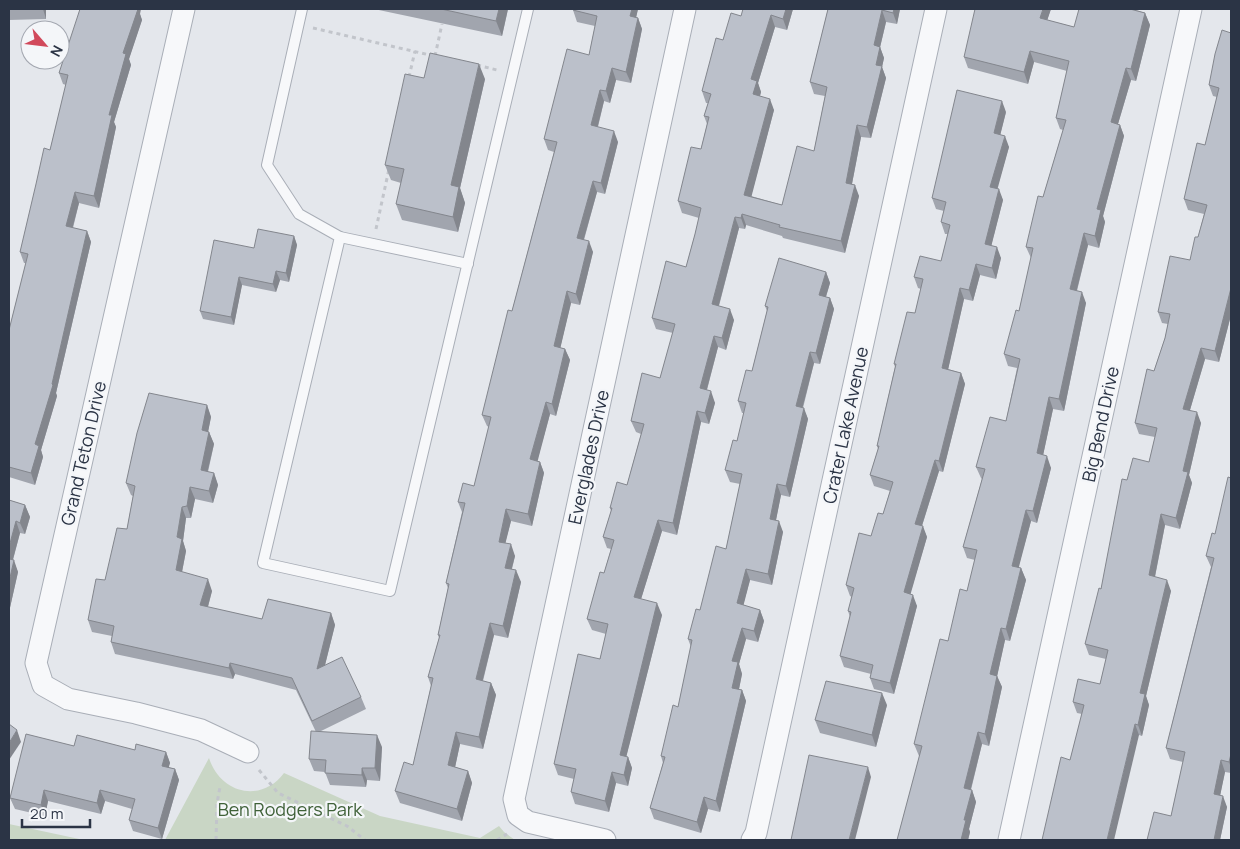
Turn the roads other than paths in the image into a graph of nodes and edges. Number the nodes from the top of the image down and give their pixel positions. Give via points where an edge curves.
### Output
1 (184, 9) edge
2 (302, 9) edge
3 (528, 9) edge
4 (685, 9) edge
5 (936, 9) edge
6 (1191, 9) edge
7 (340, 237) junction
8 (468, 264) junction
9 (248, 752) road end
10 (605, 840) edge
11 (752, 840) edge
12 (1009, 840) edge

1 - 9 street, Grand Teton Drive via 36,663 43,685 68,699 201,730
2 - 7 lane via 267,165 299,214
3 - 8 lane
4 - 10 street, Everglades Drive via 514,799 518,815 528,822
5 - 11 street, Crater Lake Avenue
6 - 12 street, Big Bend Drive
7 - 8 lane
7 - 8 lane via 263,563 390,591

